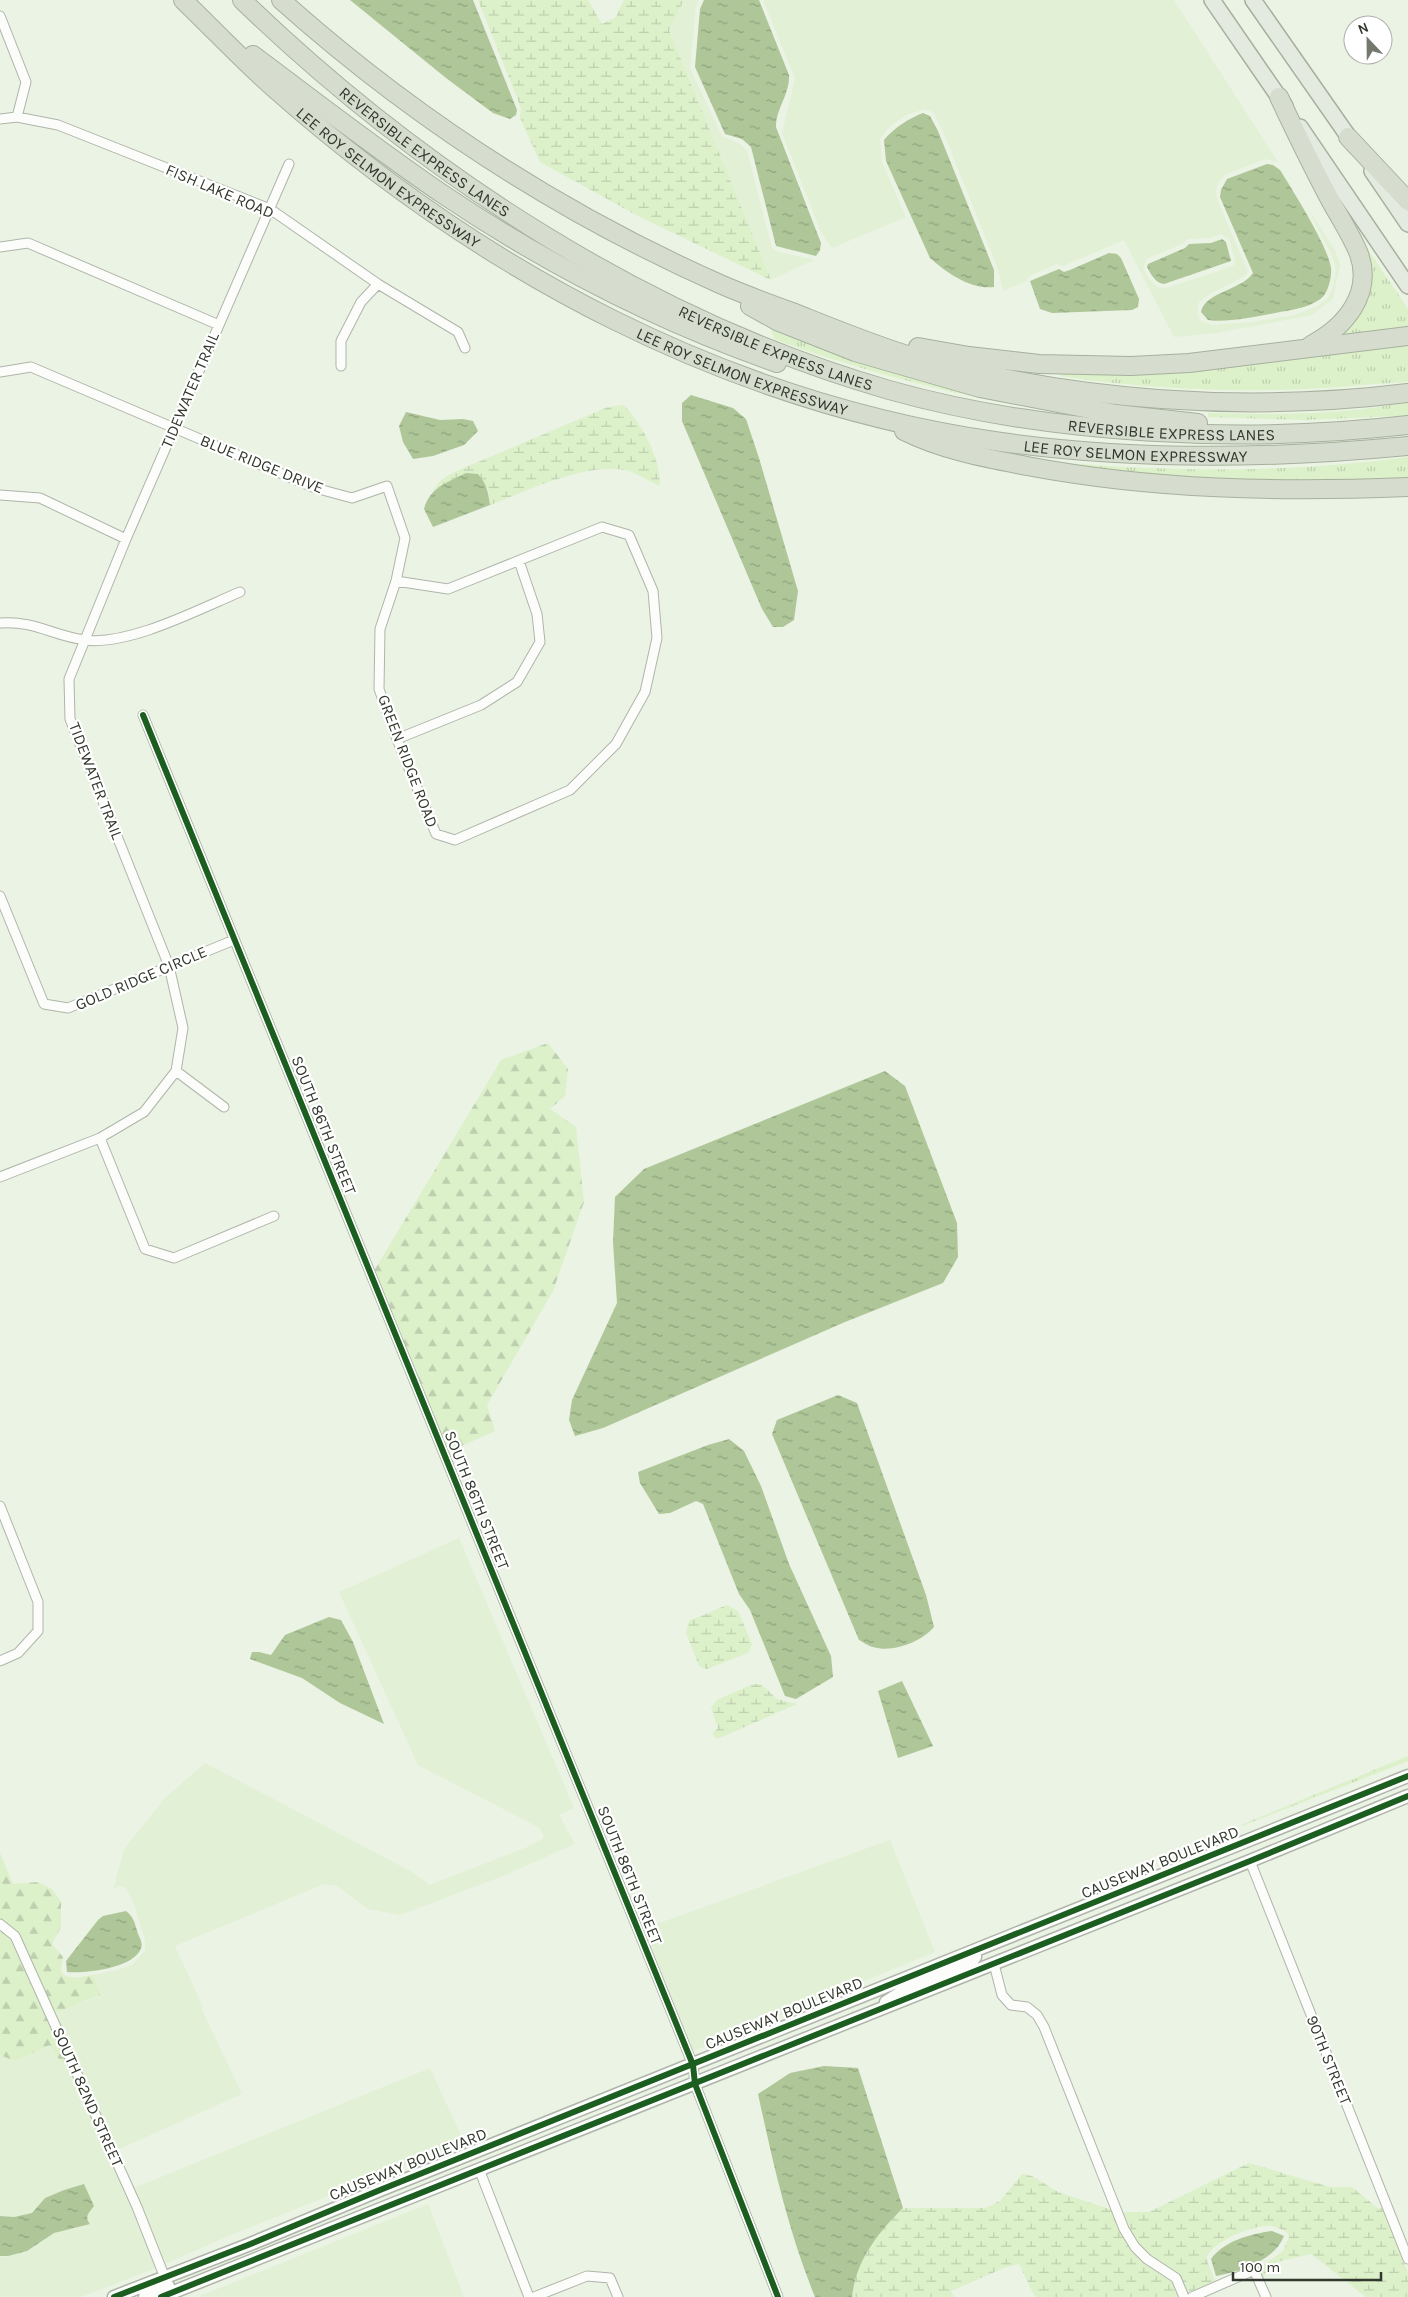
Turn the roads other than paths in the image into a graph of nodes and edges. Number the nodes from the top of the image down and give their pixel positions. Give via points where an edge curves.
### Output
1 (242, 0) edge
2 (281, 0) edge
3 (1212, 0) edge
4 (1253, 0) edge
5 (189, 6) edge
6 (0, 16) edge
7 (1279, 97) junction
8 (17, 117) junction
9 (0, 119) edge
10 (1348, 137) junction
11 (289, 164) dead end
12 (1408, 201) edge
13 (270, 209) junction
14 (1408, 224) edge
15 (0, 247) edge
16 (378, 284) junction
17 (1408, 286) edge
18 (765, 308) junction
19 (219, 325) junction
20 (1408, 336) edge
21 (868, 340) junction
22 (743, 344) junction
23 (465, 348) dead end
24 (1306, 348) junction
25 (341, 366) dead end
26 (0, 372) edge
27 (1408, 393) edge
28 (879, 418) junction
29 (1408, 425) edge
30 (174, 427) junction
31 (1248, 434) junction
32 (1408, 446) edge
33 (386, 486) joint
34 (1408, 487) edge
35 (0, 495) edge
36 (126, 539) junction
37 (520, 561) junction
38 (396, 581) junction
39 (240, 592) dead end
40 (0, 623) edge
41 (86, 640) junction
42 (142, 715) dead end
43 (397, 739) junction
44 (0, 896) edge
45 (234, 940) junction
46 (169, 966) junction
47 (176, 1071) junction
48 (224, 1107) dead end
49 (100, 1138) junction
50 (0, 1177) edge
51 (274, 1216) dead end
52 (0, 1506) edge
53 (0, 1661) edge
54 (1408, 1776) edge
55 (1408, 1796) edge
56 (1250, 1861) junction
57 (1079, 1909) junction
58 (0, 1924) edge
59 (974, 1951) junction
60 (994, 1964) junction
61 (874, 2012) junction
62 (693, 2064) junction
63 (695, 2084) junction
64 (504, 2140) junction
65 (479, 2170) junction
66 (380, 2190) junction
67 (386, 2207) junction
68 (248, 2245) junction
69 (266, 2255) junction
70 (1408, 2259) edge
71 (165, 2278) junction
72 (114, 2297) edge
73 (145, 2297) edge
74 (161, 2297) edge
75 (529, 2297) edge
76 (534, 2297) edge
77 (618, 2297) edge
78 (778, 2297) edge
79 (1184, 2297) edge
80 (1192, 2297) edge
81 (1266, 2297) edge

1 - 22 highway, REVERSIBLE EXPRESS LANES via 366,109 478,192 602,268
2 - 18 highway via 383,85 484,156 575,212
3 - 7 main road
4 - 10 main road
5 - 22 highway via 400,165 490,225 538,254 658,315
5 - 28 highway, LEE ROY SELMON EXPRESSWAY via 274,89 329,135 482,246 559,292 688,355 792,394
6 - 8 street via 26,82
7 - 17 main road
7 - 24 highway via 1356,248 1363,272 1360,295 1346,319 1328,336
8 - 9 street, FISH LAKE ROAD
8 - 13 street, FISH LAKE ROAD via 58,125
10 - 12 highway
10 - 14 main road
11 - 13 street, TIDEWATER TRAIL
13 - 16 street, FISH LAKE ROAD
13 - 19 street, TIDEWATER TRAIL
15 - 19 street via 28,242
16 - 23 street, FISH LAKE ROAD via 458,332
16 - 25 street via 361,302 341,341
18 - 21 highway
18 - 31 highway via 863,355 980,388 1116,414 1197,422
19 - 30 street, TIDEWATER TRAIL
20 - 24 highway
21 - 24 highway via 986,359 1075,366 1169,365
21 - 27 highway via 915,357 967,370 1124,396 1275,401
22 - 31 highway, REVERSIBLE EXPRESS LANES via 781,359 890,390 1000,414 1064,423
26 - 30 street, BLUE RIDGE DRIVE via 31,367
28 - 32 highway, LEE ROY SELMON EXPRESSWAY via 1000,442 1153,456 1250,456
28 - 34 highway via 923,440 948,448 1003,462 1111,480 1232,489
29 - 31 highway, REVERSIBLE EXPRESS LANES
30 - 33 street, BLUE RIDGE DRIVE via 315,488 352,498
30 - 36 street, TIDEWATER TRAIL
33 - 38 street, GREEN RIDGE ROAD via 405,538
35 - 36 street via 40,498
36 - 41 street, TIDEWATER TRAIL
37 - 38 street, GREEN RIDGE ROAD via 448,589
37 - 43 street via 537,614 540,642 517,682 481,705
37 - 43 street, GREEN RIDGE ROAD via 602,527 629,535 653,591 657,638 645,692 616,744 570,790 455,840 436,834
38 - 43 street, GREEN RIDGE ROAD via 380,629 379,689
39 - 41 street via 132,637
40 - 41 street via 23,622
41 - 46 street, TIDEWATER TRAIL via 69,678 70,718
42 - 45 street, SOUTH 86TH STREET
44 - 46 street, GOLD RIDGE CIRCLE via 44,1004 68,1008
45 - 46 street, GOLD RIDGE CIRCLE
45 - 62 street, SOUTH 86TH STREET
46 - 47 street, TIDEWATER TRAIL via 183,1028
47 - 48 street
47 - 49 street, TIDEWATER TRAIL via 144,1112
49 - 50 street, TIDEWATER TRAIL
49 - 51 street via 145,1249 174,1258
52 - 53 street via 38,1602 38,1631 18,1654
54 - 57 main road, CAUSEWAY BOULEVARD
55 - 56 main road, CAUSEWAY BOULEVARD
56 - 60 main road, CAUSEWAY BOULEVARD
56 - 70 street, 90TH STREET
57 - 59 main road, CAUSEWAY BOULEVARD
57 - 60 main road via 1066,1920 1011,1944
58 - 71 street, SOUTH 82ND STREET via 15,1936 137,2207
59 - 61 main road via 975,1957 971,1962 896,1994
59 - 62 main road, CAUSEWAY BOULEVARD
60 - 61 main road, CAUSEWAY BOULEVARD
60 - 79 street via 1002,1995 1011,2005 1027,2007 1044,2027 1124,2229 1135,2248 1176,2278
61 - 63 main road, CAUSEWAY BOULEVARD
62 - 63 street, SOUTH 86TH STREET
62 - 64 main road, CAUSEWAY BOULEVARD
63 - 65 main road, CAUSEWAY BOULEVARD
63 - 78 street, SOUTH 86TH STREET
64 - 66 main road, CAUSEWAY BOULEVARD
64 - 67 main road via 498,2150 480,2160 394,2195
65 - 67 main road, CAUSEWAY BOULEVARD
65 - 75 street
66 - 68 main road, CAUSEWAY BOULEVARD
66 - 69 main road via 366,2206 297,2234
67 - 69 main road, CAUSEWAY BOULEVARD
68 - 71 main road, CAUSEWAY BOULEVARD
68 - 73 main road via 225,2261
69 - 74 main road, CAUSEWAY BOULEVARD
71 - 72 main road, CAUSEWAY BOULEVARD
76 - 77 street via 587,2276 610,2278
80 - 81 street via 1254,2270

